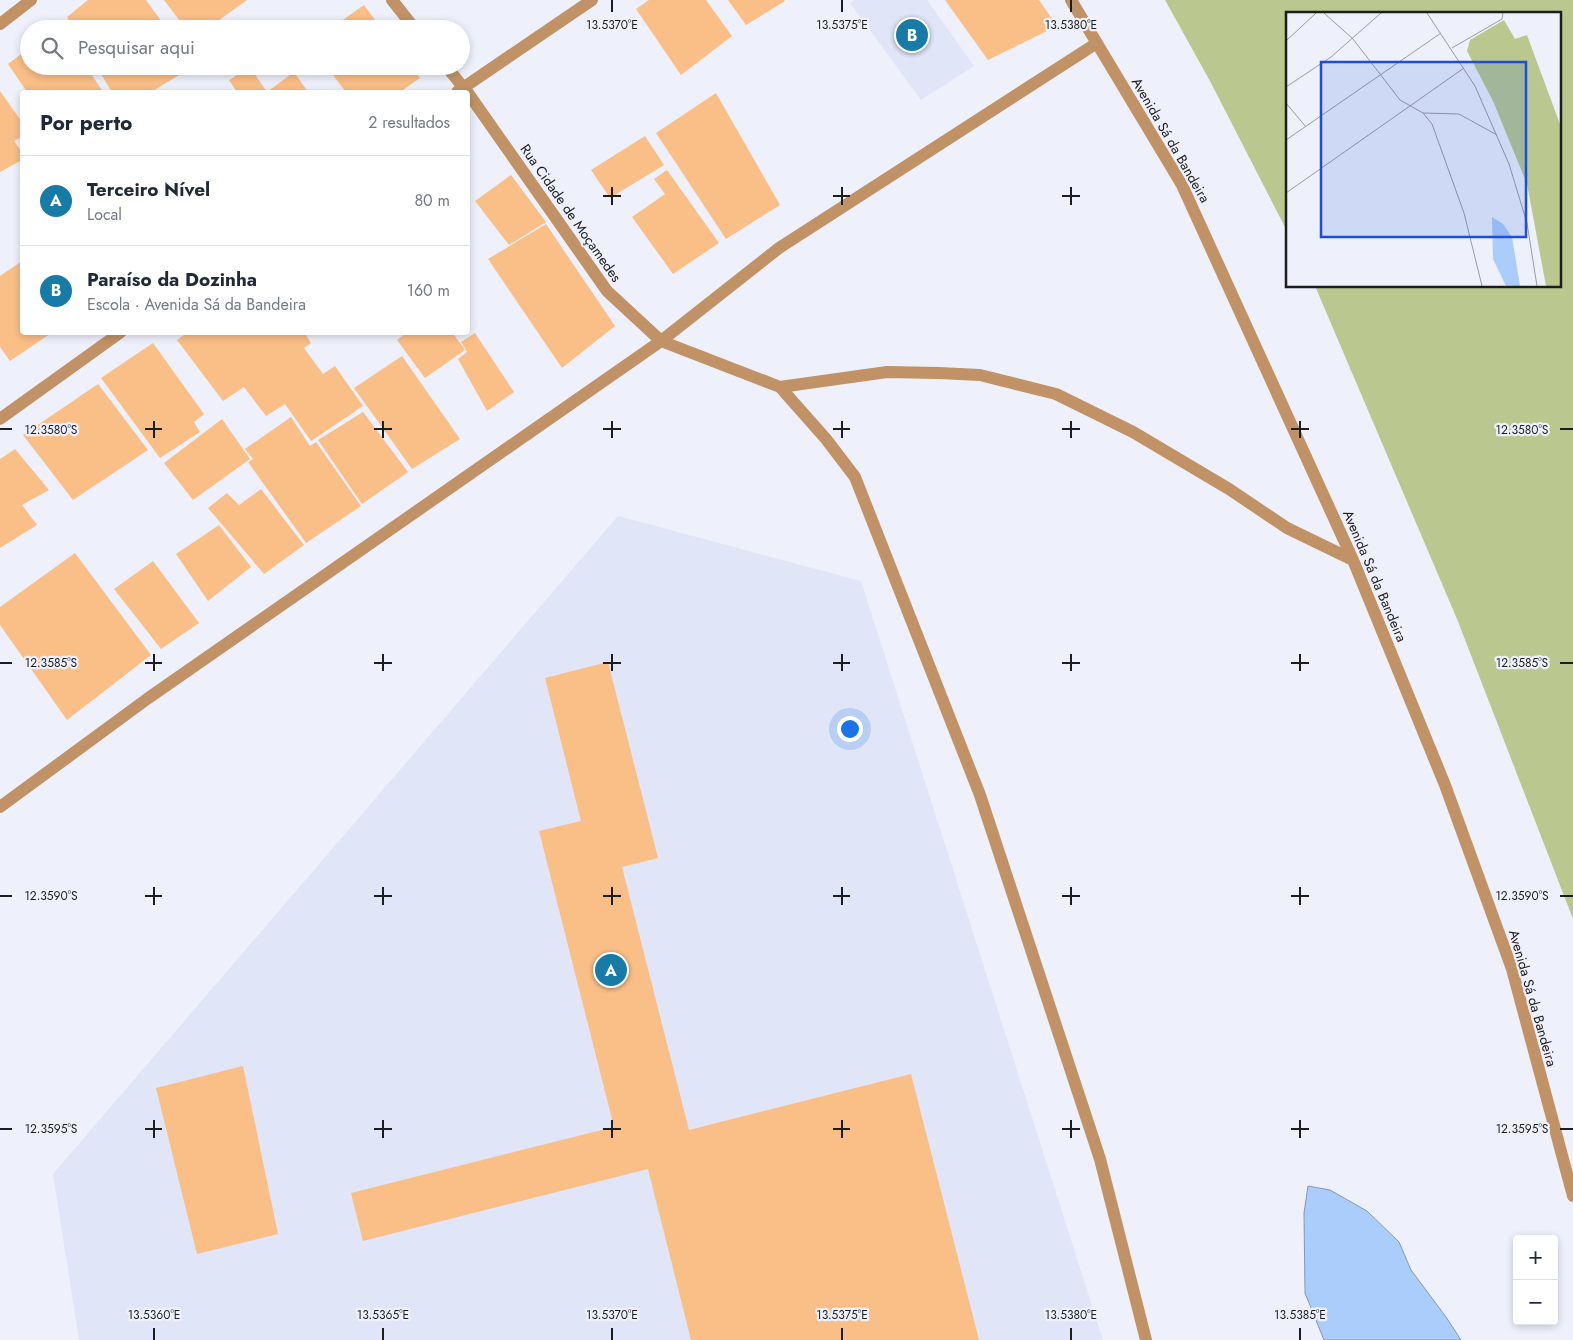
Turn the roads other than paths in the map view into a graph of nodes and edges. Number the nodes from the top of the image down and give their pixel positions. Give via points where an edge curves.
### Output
1 (31, 0) edge
2 (392, 0) edge
3 (592, 0) edge
4 (1071, 0) edge
5 (408, 20) edge
6 (0, 24) edge
7 (1098, 44) junction
8 (452, 75) edge
9 (463, 90) edge
10 (467, 90) edge
11 (470, 100) edge
12 (117, 335) edge
13 (661, 341) junction
14 (780, 387) junction
15 (0, 419) edge
16 (1353, 560) junction
17 (0, 807) edge
18 (1573, 1196) edge
19 (1146, 1340) edge

1 - 6 street
2 - 5 street
3 - 10 street
4 - 7 street, Avenida Sá da Bandeira
7 - 13 street via 779,248
7 - 16 street, Avenida Sá da Bandeira via 1182,185
8 - 9 street, Rua Cidade de Moçamedes
11 - 13 street, Rua Cidade de Moçamedes via 607,291
12 - 15 street
13 - 14 street
13 - 17 street via 147,699
14 - 16 street via 887,372 939,373 980,375 1056,394 1133,432 1229,488 1287,528
14 - 19 street via 855,477 980,795 1100,1159
16 - 18 street, Avenida Sá da Bandeira via 1445,785 1512,969

